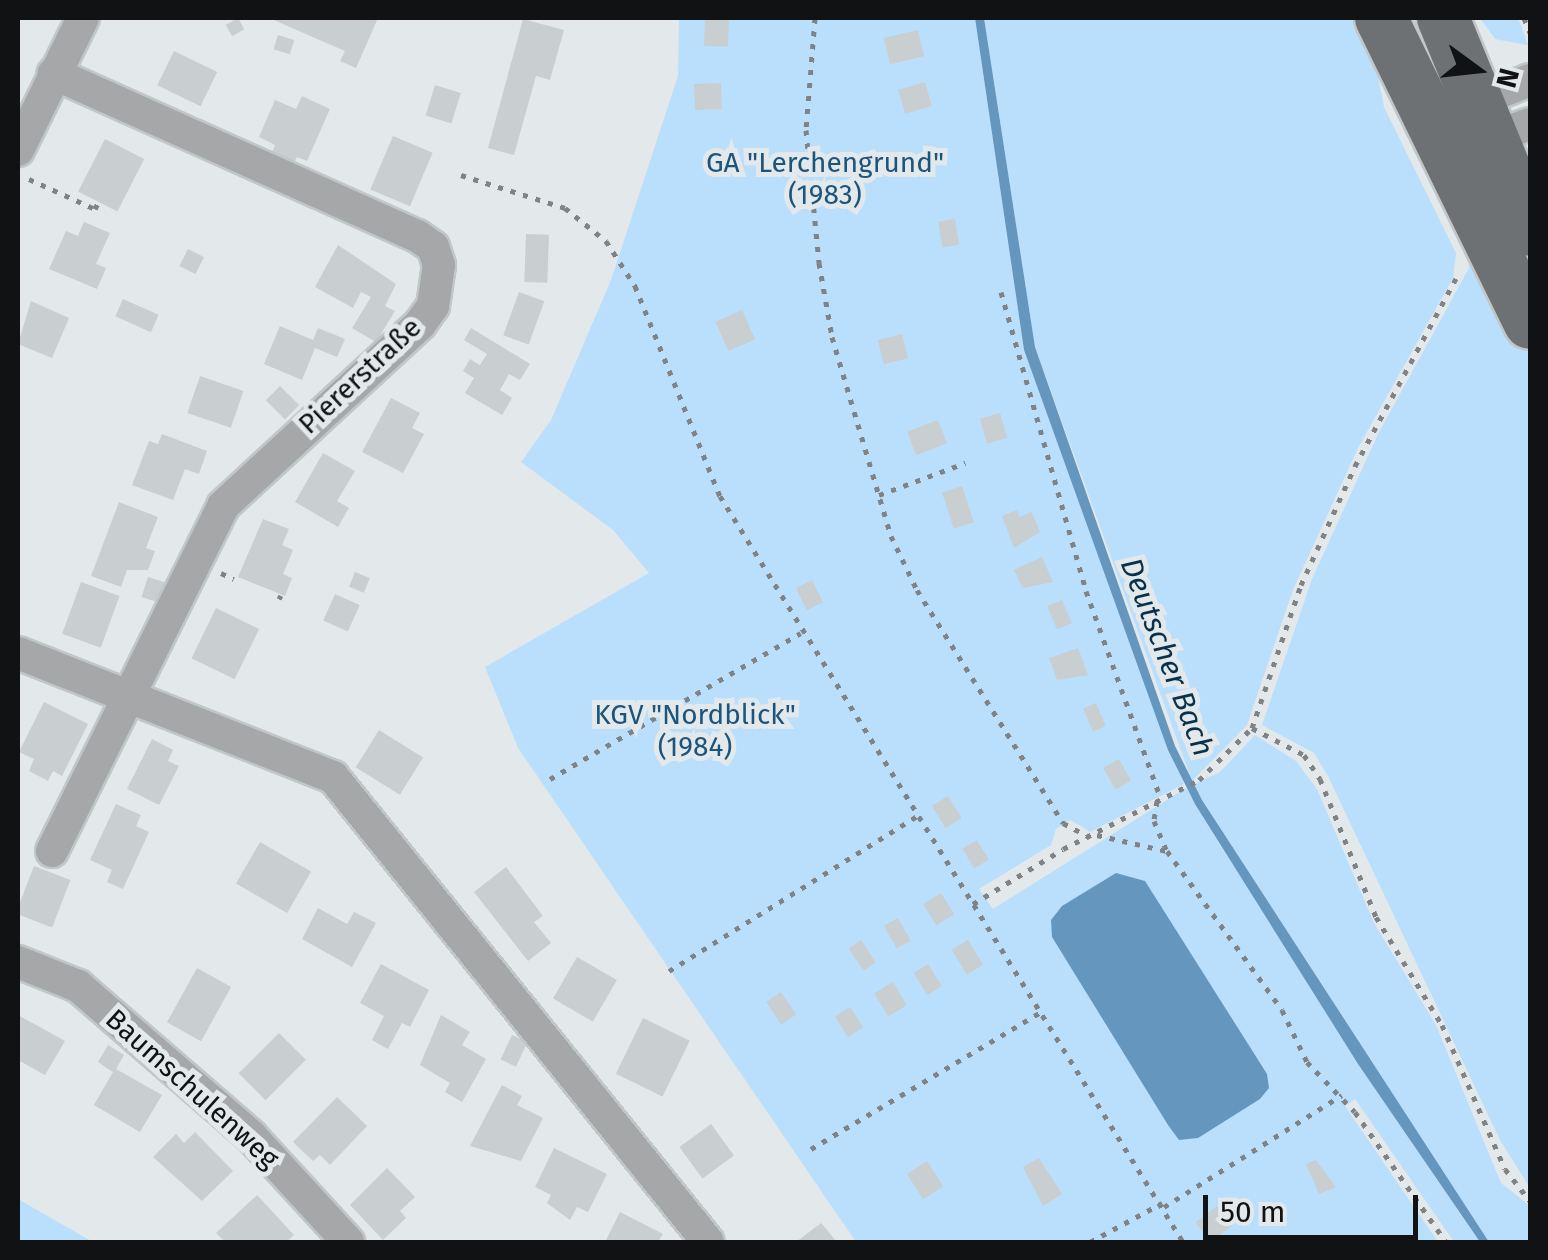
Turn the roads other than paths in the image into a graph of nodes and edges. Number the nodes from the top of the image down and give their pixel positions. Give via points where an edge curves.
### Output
1 (83, 18) edge
2 (1381, 18) edge
3 (1443, 18) edge
4 (54, 74) junction
5 (1530, 80) edge
6 (1500, 121) edge
7 (1441, 137) junction
8 (18, 150) edge
9 (1530, 230) edge
10 (1530, 323) edge
11 (18, 653) edge
12 (128, 694) junction
13 (52, 851) dead end
14 (18, 962) edge
15 (348, 1242) edge
16 (708, 1242) edge

1 - 4 street
2 - 7 main road
3 - 6 main road
4 - 8 street
4 - 12 street, Piererstraße via 417,236 433,246 439,264 432,306 420,324 224,506
5 - 6 street
6 - 7 street via 1459,144
6 - 7 street via 1457,111
6 - 9 main road
7 - 10 main road
11 - 12 street
12 - 13 street, Piererstraße
12 - 16 street via 333,777
14 - 15 street, Baumschulenweg via 78,986 251,1136

